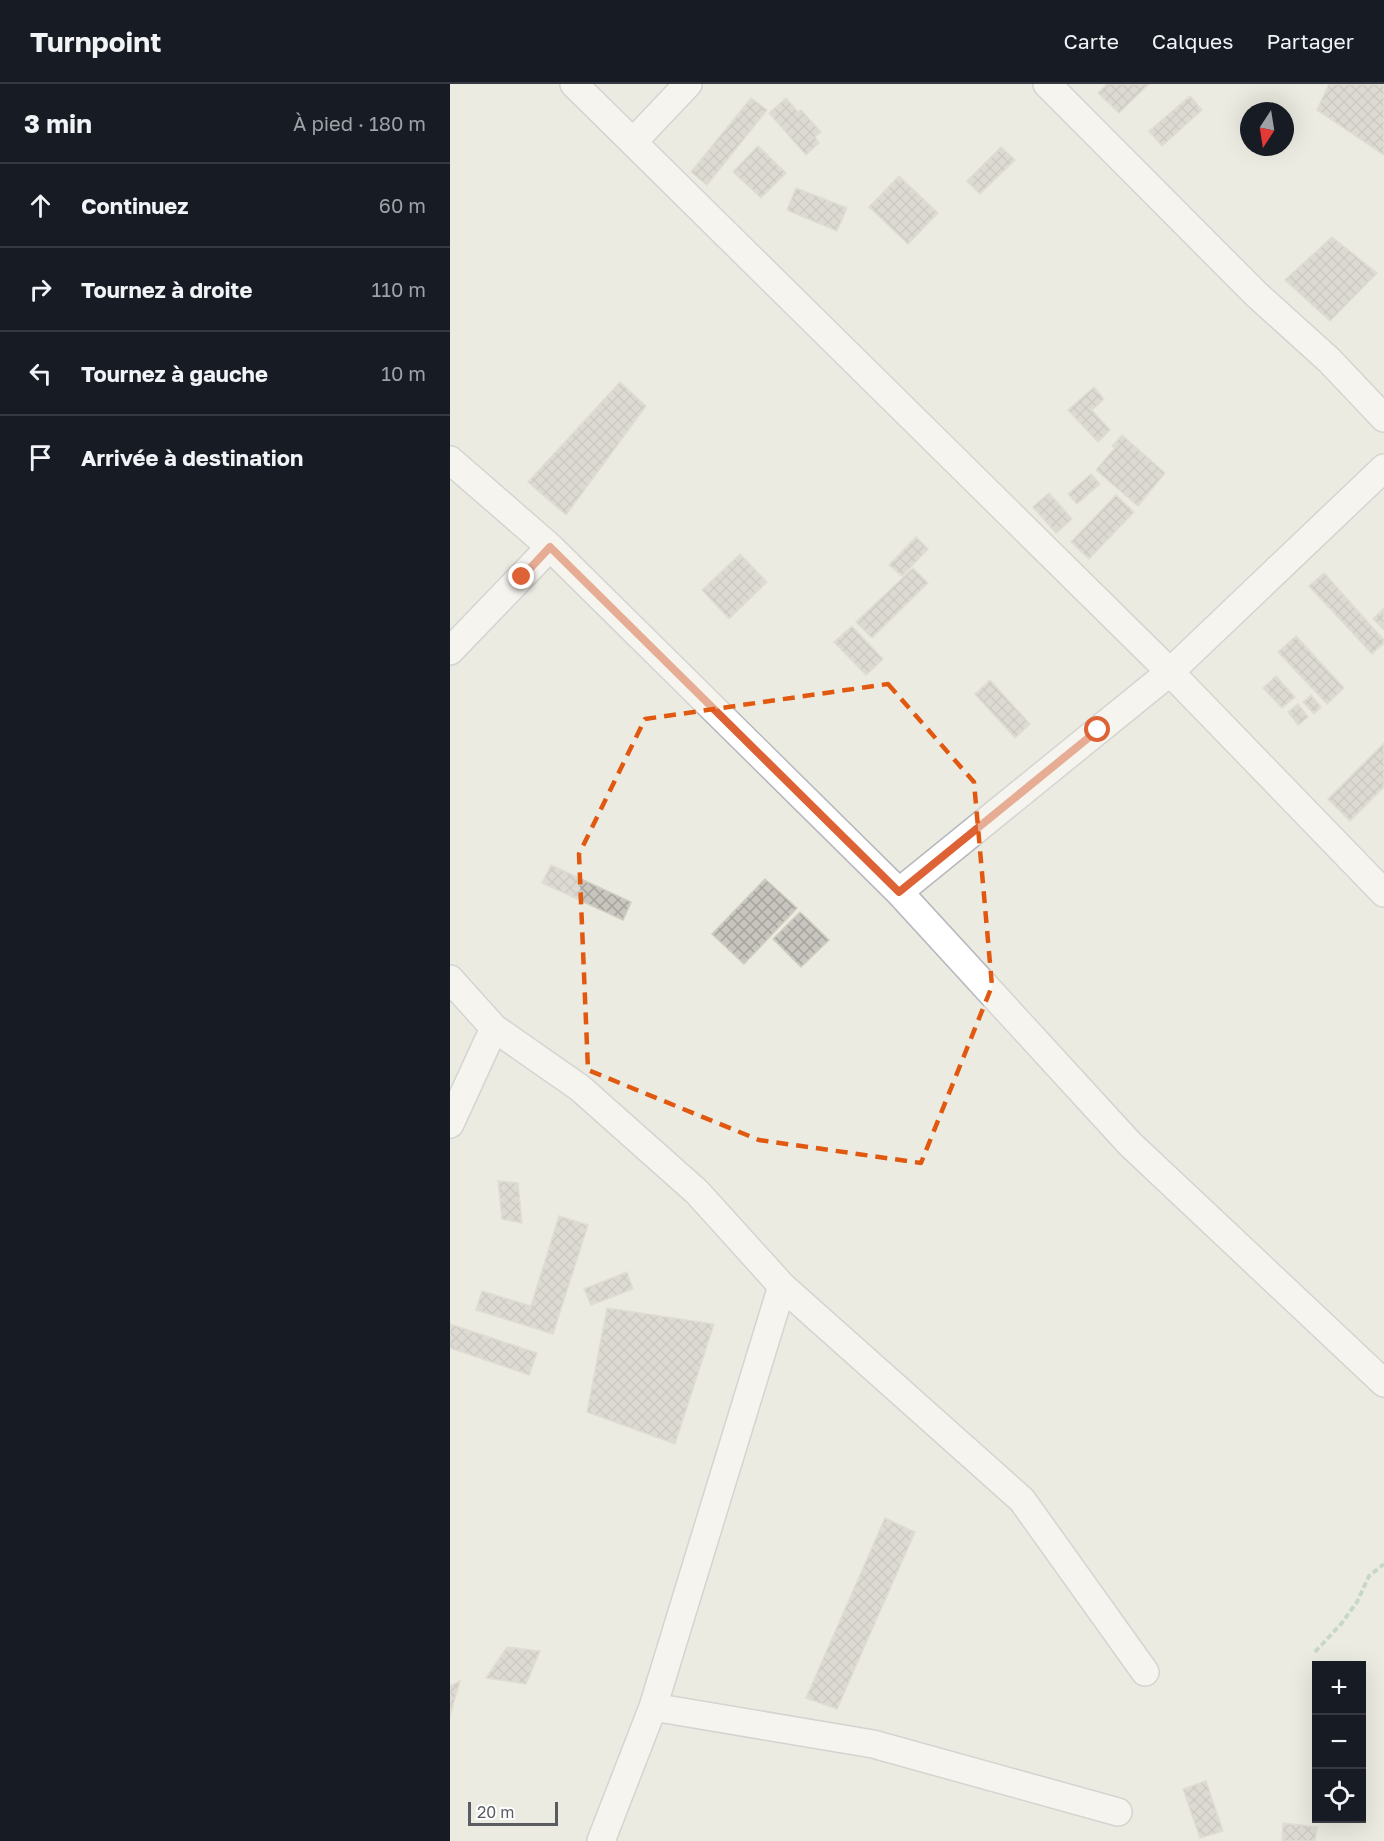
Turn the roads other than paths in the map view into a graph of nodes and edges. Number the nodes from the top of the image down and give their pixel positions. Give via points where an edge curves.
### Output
1 (574, 84) edge
2 (688, 84) edge
3 (1047, 84) edge
4 (633, 142) junction
5 (1384, 418) edge
6 (450, 460) edge
7 (1384, 468) edge
8 (550, 547) junction
9 (450, 651) edge
10 (1170, 672) junction
11 (899, 892) junction
12 (1384, 893) edge
13 (450, 979) edge
14 (494, 1028) junction
15 (450, 1124) edge
16 (782, 1286) junction
17 (1384, 1383) edge
18 (1145, 1672) dead end
19 (653, 1707) junction
20 (1118, 1812) dead end
21 (602, 1841) edge

1 - 4 street
2 - 4 street
3 - 5 street
4 - 10 street
6 - 8 street
7 - 10 street
8 - 9 street
8 - 11 street
10 - 11 street
10 - 12 street
11 - 17 street via 1130,1144
13 - 14 street
14 - 15 street
14 - 16 street via 597,1102 697,1192
16 - 18 street via 1022,1500
16 - 19 street
19 - 20 street via 873,1744
19 - 21 street

